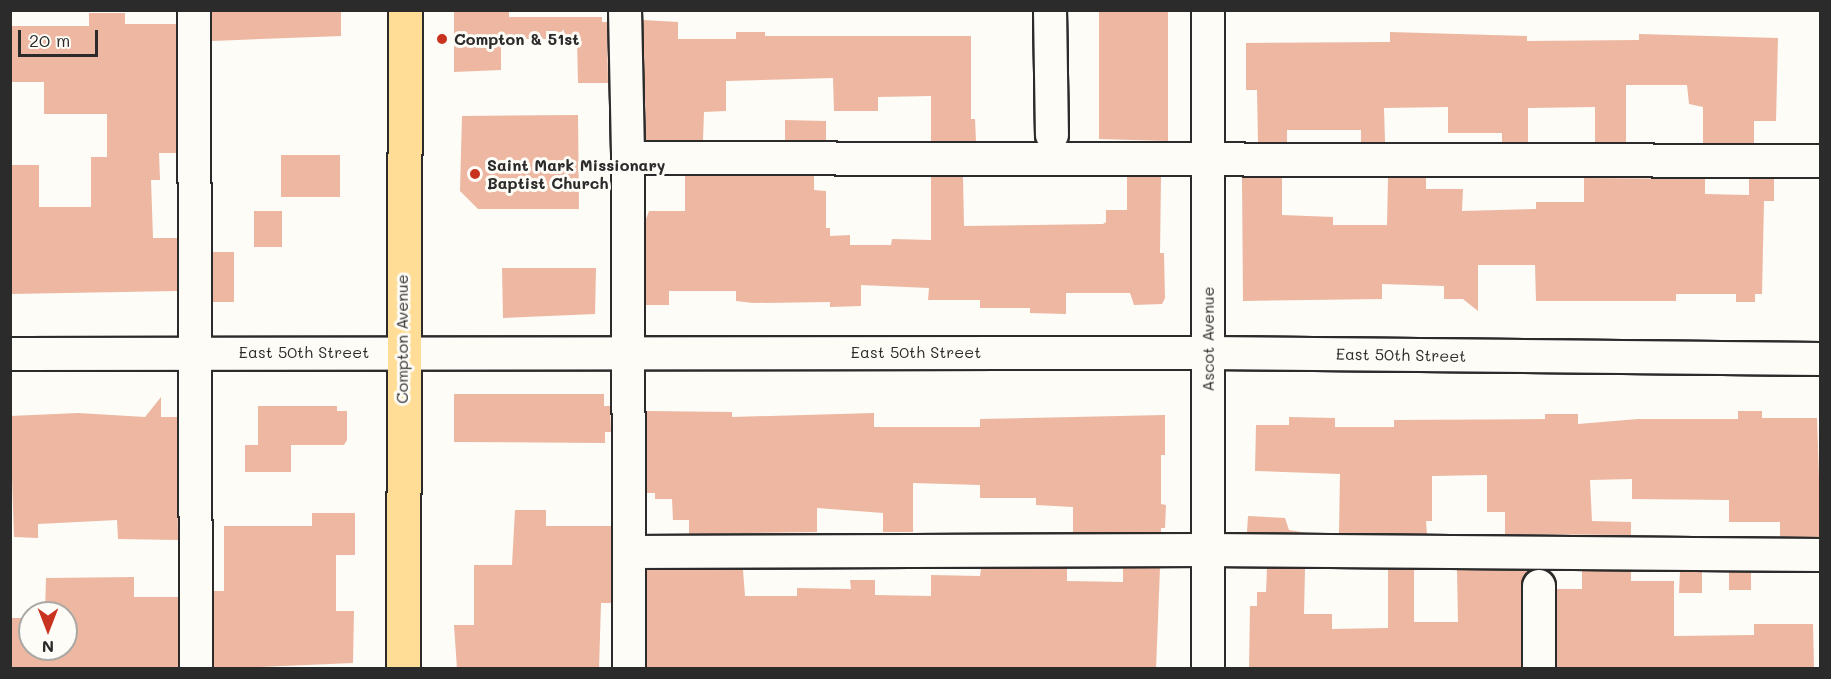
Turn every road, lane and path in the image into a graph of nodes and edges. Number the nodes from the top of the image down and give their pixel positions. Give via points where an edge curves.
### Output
1 (194, 10) edge
2 (405, 10) edge
3 (625, 10) edge
4 (1050, 10) edge
5 (1208, 10) edge
6 (1052, 135) dead end
7 (1208, 156) junction
8 (628, 158) junction
9 (1821, 161) edge
10 (401, 351) junction
11 (195, 352) junction
12 (629, 352) junction
13 (1208, 353) junction
14 (10, 354) edge
15 (1821, 359) edge
16 (1208, 550) junction
17 (629, 552) junction
18 (1821, 555) edge
19 (1539, 586) dead end
20 (196, 669) edge
21 (403, 669) edge
22 (629, 669) edge
23 (1208, 669) edge
24 (1539, 669) edge

1 - 11 street
2 - 10 main road, Compton Avenue
3 - 8 street
4 - 6 street
5 - 7 street, Ascot Avenue
7 - 8 street
7 - 9 street
7 - 13 street, Ascot Avenue
8 - 12 street
10 - 11 street, East 50th Street
10 - 12 street, East 50th Street
10 - 21 main road, Compton Avenue
11 - 14 street, East 50th Street
11 - 20 street
12 - 13 street, East 50th Street
12 - 17 street
13 - 15 street, East 50th Street
13 - 16 street, Ascot Avenue
16 - 17 street
16 - 18 street
16 - 23 street, Ascot Avenue
17 - 22 street
19 - 24 street

